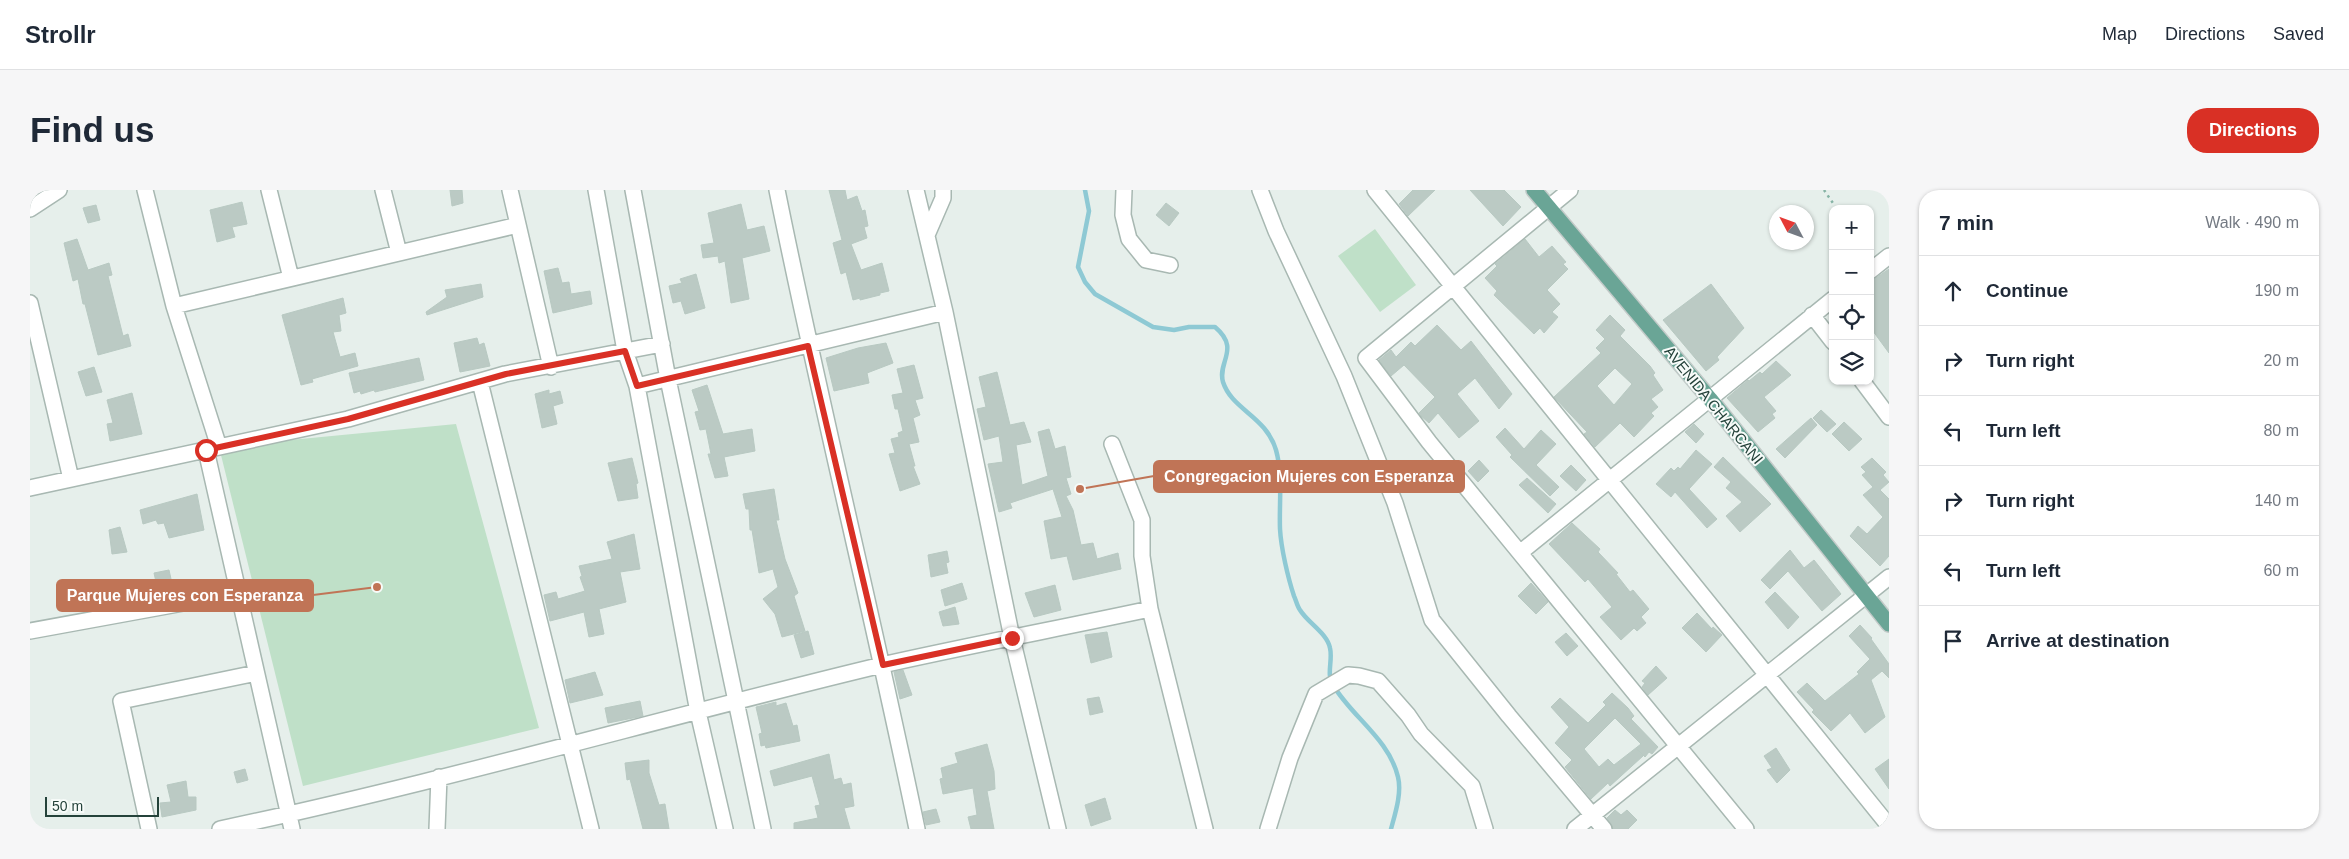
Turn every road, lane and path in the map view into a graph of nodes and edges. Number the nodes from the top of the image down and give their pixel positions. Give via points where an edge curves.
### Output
1 (59, 190) edge
2 (145, 190) edge
3 (270, 190) edge
4 (383, 190) edge
5 (510, 190) edge
6 (596, 190) edge
7 (632, 190) edge
8 (777, 190) edge
9 (916, 190) edge
10 (943, 190) edge
11 (1124, 190) edge
12 (1260, 190) edge
13 (1375, 190) edge
14 (1534, 190) edge
15 (1570, 190) edge
16 (1824, 190) edge
17 (1834, 205) edge
18 (1548, 206) junction
19 (30, 209) edge
20 (518, 225) junction
21 (927, 234) junction
22 (399, 253) junction
23 (1889, 256) edge
24 (1170, 265) dead end
25 (1874, 268) edge
26 (291, 278) junction
27 (1452, 285) junction
28 (1829, 302) edge
29 (30, 303) edge
30 (174, 306) junction
31 (945, 312) junction
32 (1812, 315) junction
33 (1831, 340) edge
34 (662, 344) junction
35 (808, 346) junction
36 (625, 351) junction
37 (551, 367) junction
38 (668, 379) junction
39 (480, 382) junction
40 (1865, 385) edge
41 (637, 386) junction
42 (1710, 399) junction
43 (1889, 417) edge
44 (1112, 444) dead end
45 (213, 449) junction
46 (71, 479) junction
47 (1611, 480) junction
48 (30, 488) edge
49 (1520, 552) junction
50 (1889, 577) edge
51 (238, 593) junction
52 (1866, 594) junction
53 (1150, 609) junction
54 (1889, 624) edge
55 (30, 631) edge
56 (1012, 638) junction
57 (883, 665) junction
58 (256, 673) junction
59 (1768, 675) junction
60 (735, 703) junction
61 (698, 712) junction
62 (569, 746) junction
63 (1679, 746) junction
64 (439, 777) junction
65 (1593, 815) junction
66 (290, 822) edge
67 (1889, 826) edge
68 (149, 829) edge
69 (220, 829) edge
70 (437, 829) edge
71 (591, 829) edge
72 (725, 829) edge
73 (763, 829) edge
74 (917, 829) edge
75 (1058, 829) edge
76 (1205, 829) edge
77 (1268, 829) edge
78 (1485, 829) edge
79 (1575, 829) edge
80 (1604, 829) edge
81 (1746, 829) edge

1 - 19 street
2 - 30 street
3 - 26 street
4 - 22 street
5 - 20 street
6 - 36 street
7 - 34 street
8 - 35 street
9 - 21 street
10 - 21 street via 943,198
11 - 24 street via 1123,216 1128,239 1146,260
12 - 65 street via 1344,376 1395,503 1432,620
13 - 27 street
14 - 18 main road, AVENIDA CHARCANI
15 - 18 street
16 - 17 path
18 - 27 street
18 - 42 main road, AVENIDA CHARCANI
20 - 22 street
20 - 37 street
21 - 31 street
22 - 26 street
23 - 25 street
26 - 30 street
27 - 47 street
27 - 49 street via 1366,358 1429,442
28 - 32 street
29 - 46 street
30 - 45 street
31 - 35 street
31 - 56 street
32 - 33 street
32 - 42 street
34 - 36 street
34 - 38 street
35 - 38 street
35 - 57 street
36 - 37 street
36 - 41 street
37 - 39 street
38 - 41 street
38 - 60 street
39 - 45 street via 348,419
39 - 62 street
40 - 43 street
41 - 61 street
42 - 47 street
42 - 52 main road, AVENIDA CHARCANI
44 - 53 street via 1142,520 1142,556
45 - 46 street
45 - 51 street
46 - 48 street
47 - 49 street
47 - 59 street
49 - 63 street
50 - 52 street
51 - 55 street
51 - 58 street
52 - 54 main road, AVENIDA CHARCANI
52 - 59 street
53 - 56 street
53 - 76 street
56 - 57 street
56 - 75 street
57 - 60 street
57 - 74 street
58 - 66 street
58 - 68 street via 121,701
59 - 63 street
59 - 67 street
60 - 61 street
60 - 73 street
61 - 62 street
61 - 72 street
62 - 64 street
62 - 71 street
63 - 65 street
63 - 81 street
64 - 66 street
64 - 70 street
65 - 79 street
65 - 80 street
66 - 69 street
77 - 78 street via 1290,758 1316,694 1348,675 1378,681 1421,734 1472,786

